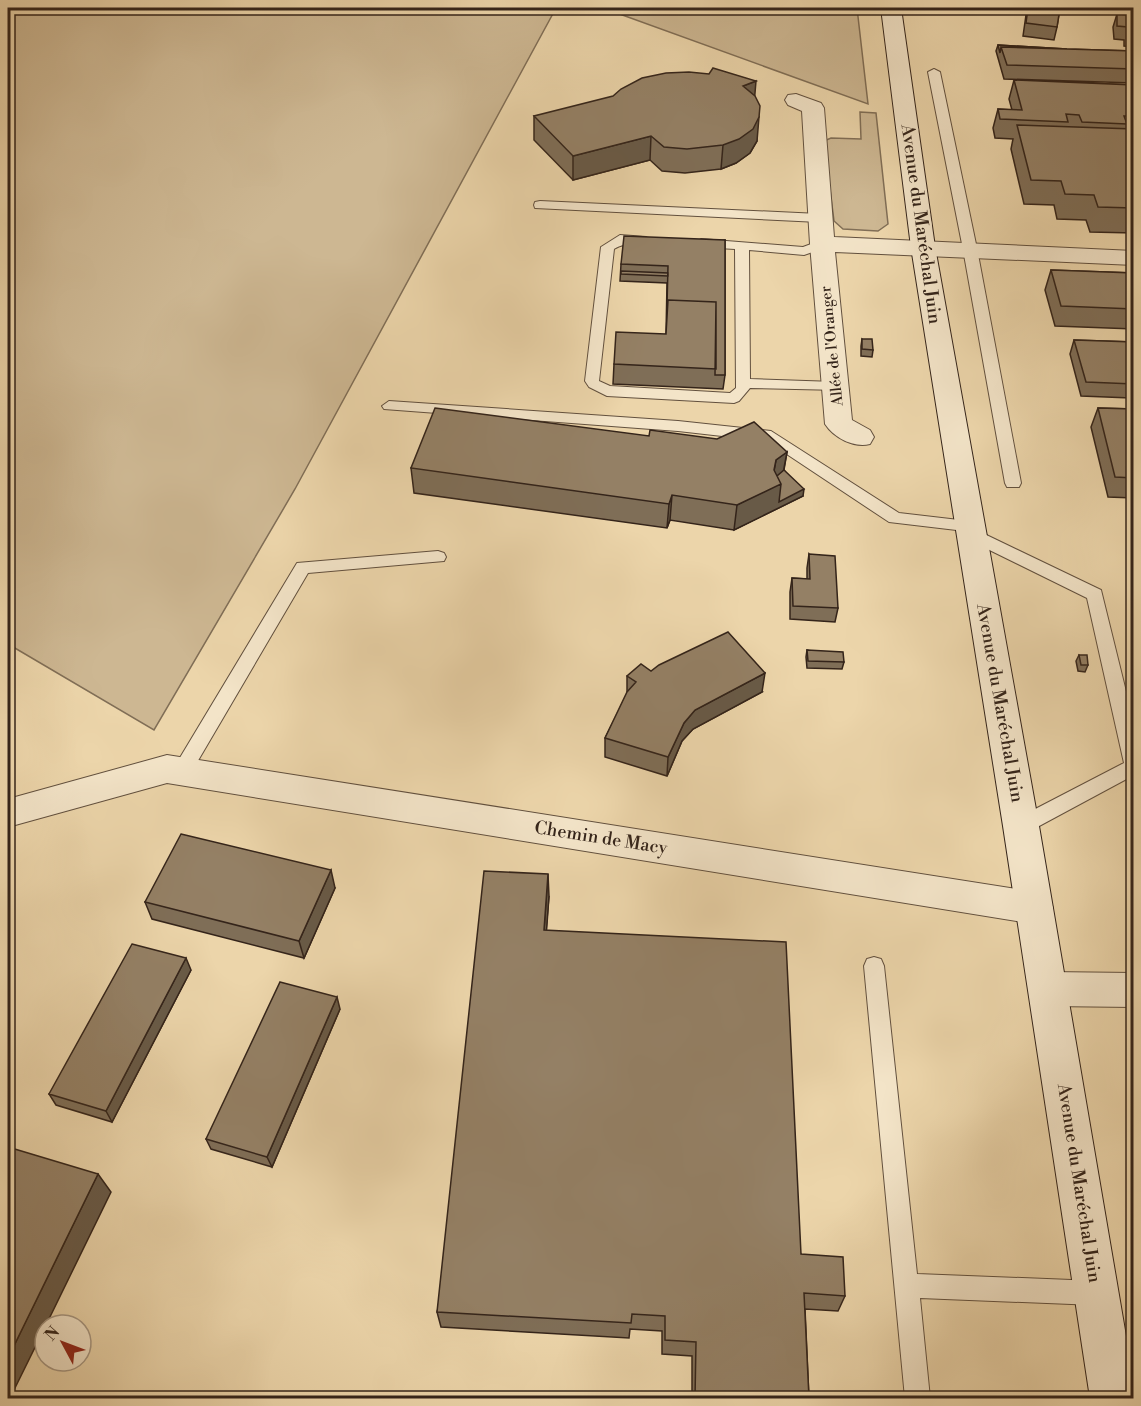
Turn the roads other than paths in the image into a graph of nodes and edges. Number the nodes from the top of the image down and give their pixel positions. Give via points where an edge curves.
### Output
1 (891, 8) edge
2 (934, 72) dead end
3 (796, 100) dead end
4 (540, 205) dead end
5 (819, 218) junction
6 (664, 242) edge
7 (687, 243) edge
8 (822, 244) junction
9 (742, 245) junction
10 (922, 247) junction
11 (970, 249) junction
12 (1134, 258) edge
13 (743, 383) junction
14 (836, 387) junction
15 (389, 406) dead end
16 (860, 437) dead end
17 (1013, 483) dead end
18 (971, 530) junction
19 (438, 557) dead end
20 (1134, 766) edge
21 (174, 770) junction
22 (8, 813) edge
23 (1021, 826) junction
24 (1035, 908) junction
25 (874, 966) dead end
26 (1048, 988) junction
27 (1134, 990) edge
28 (908, 1286) junction
29 (1096, 1293) junction
30 (918, 1398) edge
31 (1113, 1398) edge

1 - 10 street, Avenue du Maréchal Juin
2 - 11 lane
3 - 5 street, Allée de l'Oranger via 813,108
4 - 5 lane
5 - 8 street, Allée de l'Oranger
6 - 13 lane via 620,239 608,247 594,384 607,391 734,398 743,389
7 - 9 lane
8 - 9 lane via 804,251
8 - 10 street
8 - 14 street, Allée de l'Oranger
9 - 13 lane
10 - 11 street
10 - 18 street, Avenue du Maréchal Juin
11 - 12 street
11 - 17 lane
13 - 14 lane
14 - 16 street, Allée de l'Oranger via 839,424
15 - 18 lane via 771,436 895,519
18 - 20 lane via 1095,594
18 - 23 street, Avenue du Maréchal Juin
19 - 21 lane via 303,567
20 - 23 lane
21 - 22 street
21 - 24 street, Chemin de Macy
23 - 24 street, Avenue du Maréchal Juin
24 - 26 street, Avenue du Maréchal Juin
25 - 28 lane
26 - 27 street
26 - 29 street, Avenue du Maréchal Juin
28 - 29 lane
28 - 30 lane
29 - 31 street, Avenue du Maréchal Juin

